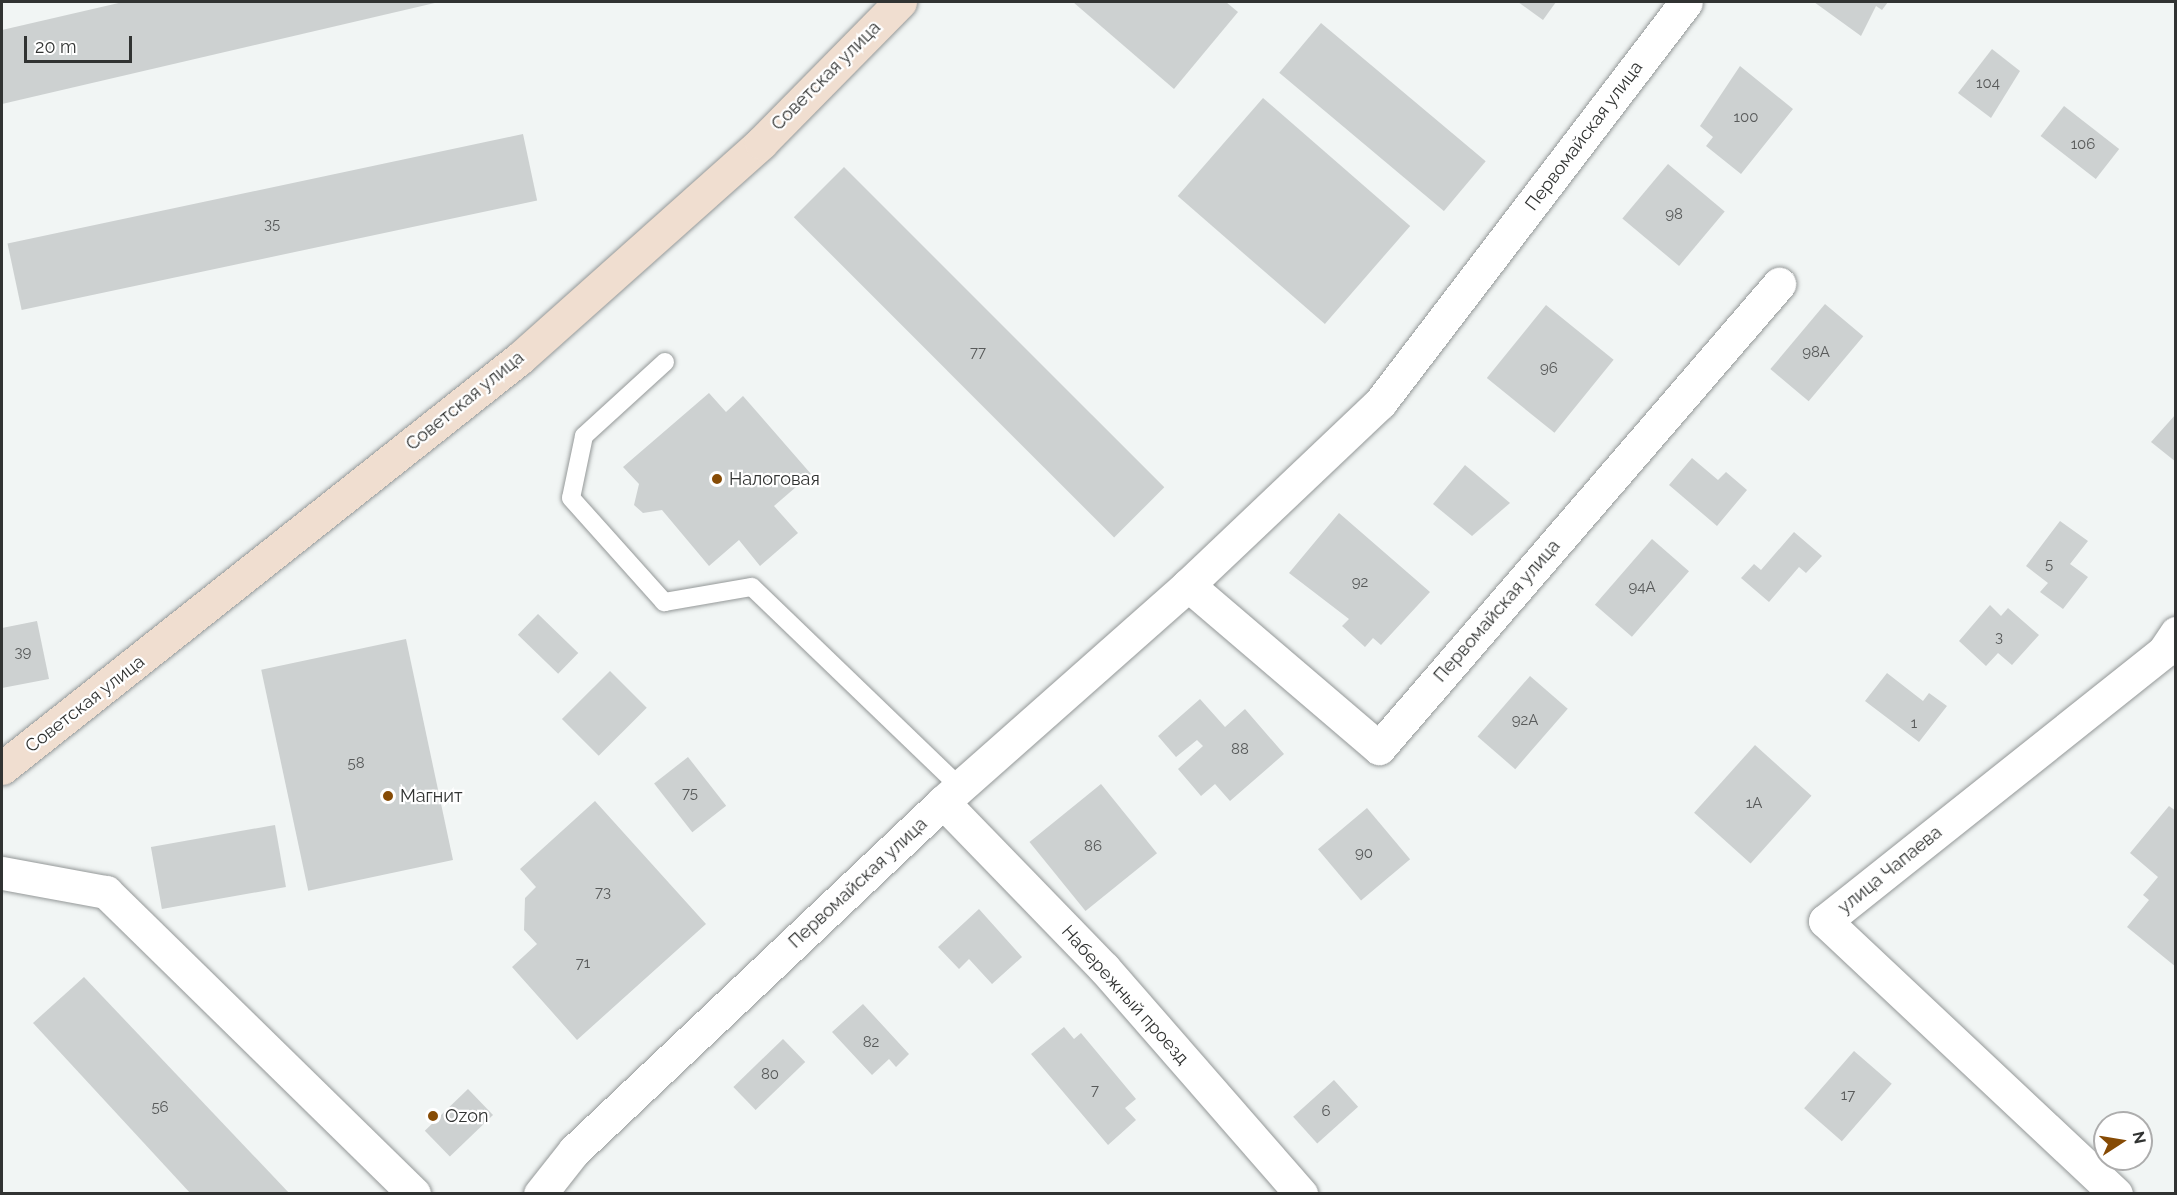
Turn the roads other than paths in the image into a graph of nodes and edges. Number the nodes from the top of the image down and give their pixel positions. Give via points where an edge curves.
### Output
1 (900, 2) edge
2 (1686, 2) edge
3 (1779, 284) dead end
4 (665, 362) dead end
5 (1188, 585) junction
6 (2175, 633) edge
7 (2, 768) edge
8 (952, 795) junction
9 (2, 873) edge
10 (414, 1194) edge
11 (540, 1194) edge
12 (1301, 1194) edge
13 (2116, 1194) edge

1 - 7 main road, Советская улица via 761,143 520,358
2 - 5 street, Первомайская улица via 1380,403
3 - 5 street, Первомайская улица via 1379,748
4 - 8 lane via 584,436 572,498 664,602 752,587
5 - 8 street, Первомайская улица
6 - 13 street, улица Чапаева via 2164,651 1826,921
8 - 11 street, Первомайская улица via 574,1151
8 - 12 street, Набережный проезд
9 - 10 street via 106,892

